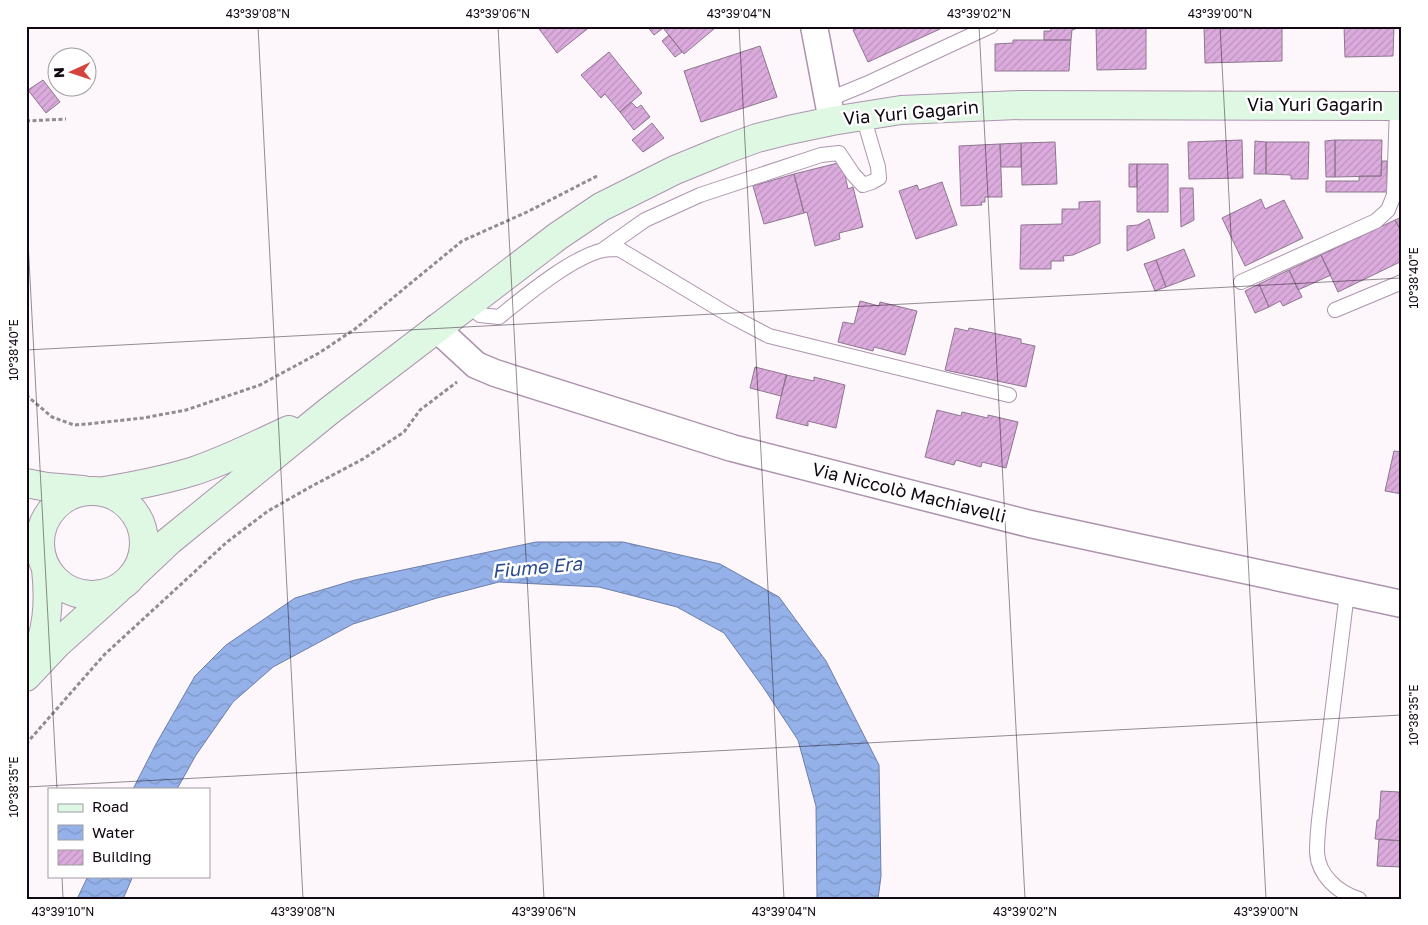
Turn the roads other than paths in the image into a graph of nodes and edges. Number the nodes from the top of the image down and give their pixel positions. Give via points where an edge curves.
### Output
1 (991, 26) edge
2 (813, 28) edge
3 (1400, 106) edge
4 (830, 110) junction
5 (863, 116) junction
6 (604, 250) junction
7 (1241, 282) dead end
8 (1402, 282) edge
9 (469, 305) junction
10 (1335, 310) dead end
11 (436, 328) junction
12 (1009, 395) dead end
13 (329, 411) junction
14 (26, 483) edge
15 (95, 490) junction
16 (26, 520) edge
17 (43, 561) junction
18 (128, 580) junction
19 (1348, 593) junction
20 (1402, 604) edge
21 (28, 674) edge
22 (1359, 899) edge

1 - 4 lane via 866,84
2 - 4 street
3 - 5 street, Via Yuri Gagarin via 1011,105 901,110
3 - 7 lane via 1394,195 1388,210 1376,221
4 - 5 street, Via Yuri Gagarin
4 - 9 street, Via Yuri Gagarin via 675,170 609,203 558,236
5 - 6 lane via 878,167 879,178 872,182 863,185 839,153 821,155 700,195 645,220
6 - 9 lane via 581,258 499,317 480,315
6 - 12 lane via 619,249 769,336
8 - 10 lane
9 - 11 street, Via Yuri Gagarin
11 - 13 street, Via Yuri Gagarin
11 - 19 street, Via Niccolò Machiavelli via 476,365 495,373 732,448 1030,524
13 - 15 street via 245,451 196,470 159,481
13 - 18 street via 169,540
14 - 15 street via 47,488
15 - 17 street via 70,494 55,504 45,518 40,535
15 - 18 street via 120,498 142,525 145,542 142,559
16 - 17 street
17 - 18 street via 57,582 80,594 106,594
17 - 21 street via 49,590 48,614 40,646
18 - 21 street via 58,642
19 - 20 street, Via Niccolò Machiavelli
19 - 22 lane via 1317,854 1325,876 1340,891

